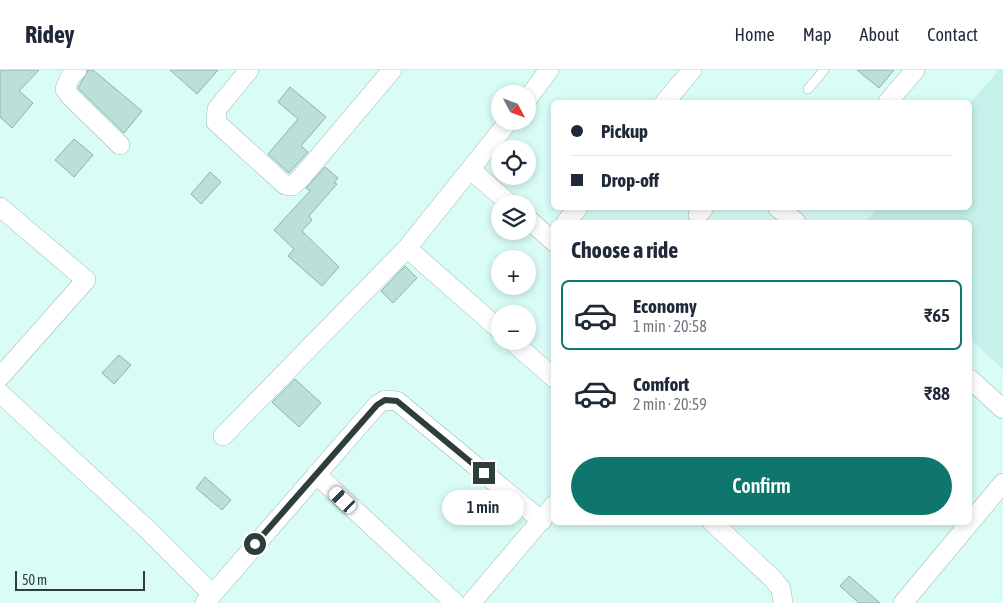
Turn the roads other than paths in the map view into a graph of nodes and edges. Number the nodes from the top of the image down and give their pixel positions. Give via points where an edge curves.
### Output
1 (77, 70) edge
2 (249, 70) edge
3 (392, 70) edge
4 (549, 70) edge
5 (692, 70) edge
6 (824, 70) edge
7 (916, 70) edge
8 (536, 87) edge
9 (808, 89) dead end
10 (667, 100) edge
11 (890, 100) edge
12 (502, 130) edge
13 (120, 145) dead end
14 (471, 170) junction
15 (500, 195) edge
16 (0, 207) edge
17 (576, 210) edge
18 (568, 220) edge
19 (536, 226) edge
20 (551, 238) edge
21 (406, 248) junction
22 (491, 322) edge
23 (522, 350) edge
24 (551, 375) edge
25 (0, 377) edge
26 (972, 381) edge
27 (0, 393) edge
28 (1003, 409) edge
29 (223, 436) dead end
30 (316, 474) junction
31 (1003, 483) edge
32 (551, 509) edge
33 (972, 520) edge
34 (542, 521) junction
35 (715, 525) edge
36 (968, 525) edge
37 (209, 599) edge
38 (455, 603) edge
39 (471, 603) edge
40 (783, 603) edge
41 (903, 603) edge

1 - 13 street via 65,88
2 - 3 street via 217,109 216,122 284,185 292,186
4 - 8 street
5 - 10 street
6 - 9 lane
7 - 11 street
12 - 14 street
14 - 15 street
14 - 21 street
16 - 25 street via 86,280
17 - 18 street
19 - 20 street
21 - 22 street
21 - 29 street
23 - 24 street
26 - 28 street
27 - 37 street via 146,528
30 - 34 street via 377,405 385,400 397,401
30 - 37 street
30 - 38 street
31 - 33 street
32 - 34 street
34 - 39 street
35 - 40 street via 773,579 780,589
36 - 41 street

